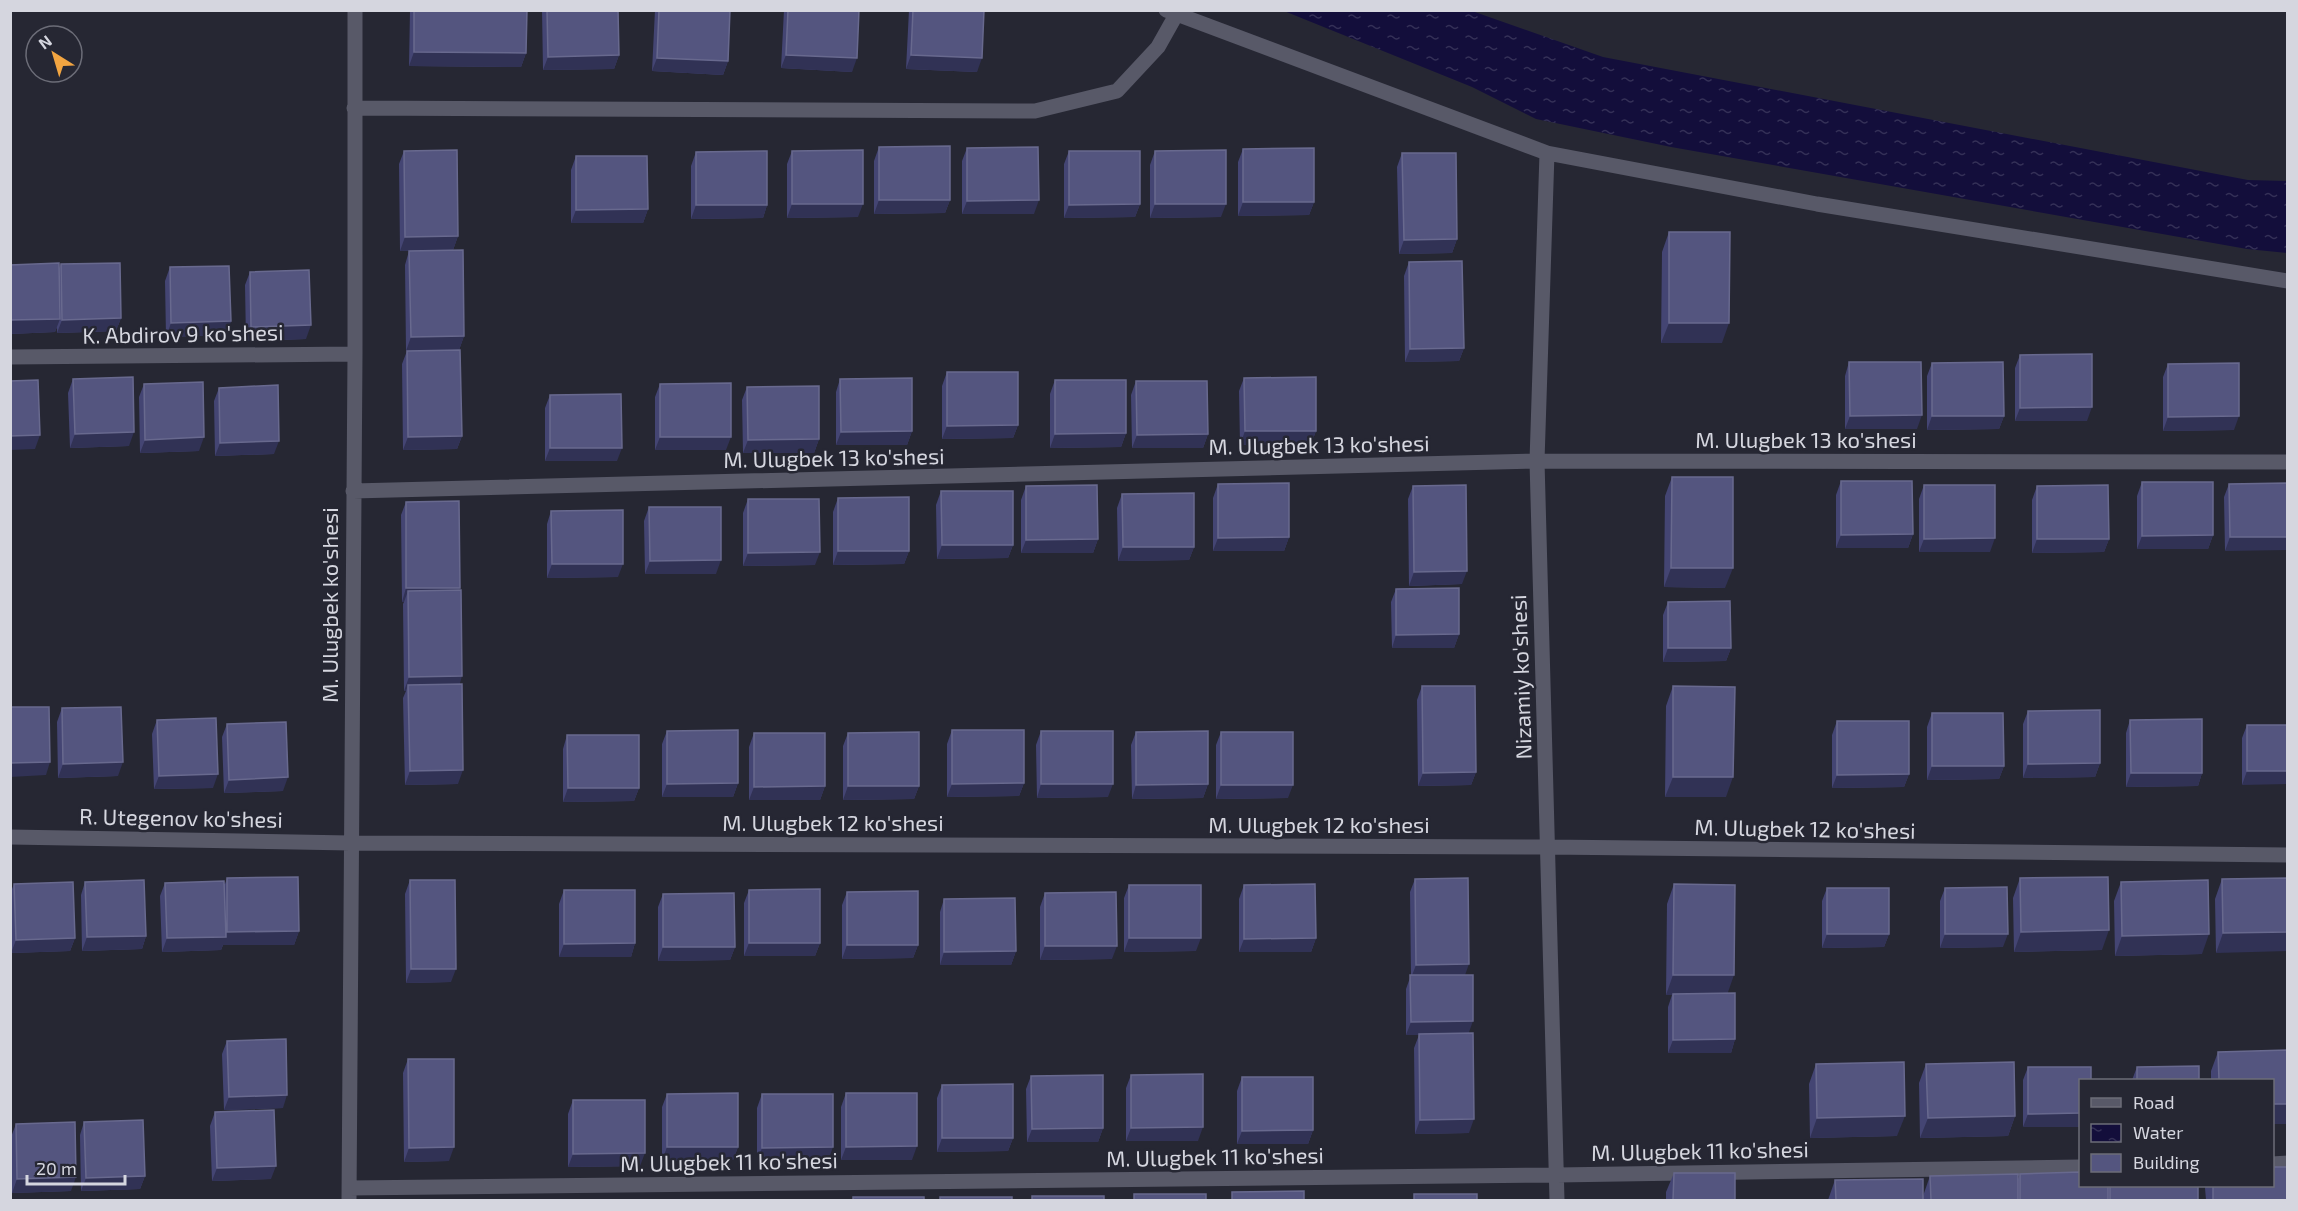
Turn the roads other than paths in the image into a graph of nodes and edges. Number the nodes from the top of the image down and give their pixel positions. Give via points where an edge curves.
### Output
1 (355, 10) edge
2 (1171, 13) edge
3 (354, 108) junction
4 (1547, 153) junction
5 (2288, 281) edge
6 (355, 354) junction
7 (10, 357) edge
8 (1537, 461) junction
9 (2288, 462) edge
10 (353, 491) junction
11 (10, 837) edge
12 (350, 843) junction
13 (1548, 847) junction
14 (2288, 855) edge
15 (2079, 1167) edge
16 (1557, 1175) junction
17 (349, 1194) edge
18 (1557, 1200) edge

1 - 3 street, M. Ulugbek ko'shesi
2 - 3 street via 1158,47 1117,91 1035,111
2 - 4 street
3 - 6 street, M. Ulugbek ko'shesi
4 - 5 street via 1817,204
4 - 8 street, Nizamiy ko'shesi
6 - 7 street, K. Abdirov 9 ko'shesi
6 - 10 street, M. Ulugbek ko'shesi
8 - 9 street, M. Ulugbek 13 ko'shesi
8 - 10 street, M. Ulugbek 13 ko'shesi
8 - 13 street, Nizamiy ko'shesi
10 - 12 street, M. Ulugbek ko'shesi
11 - 12 street, R. Utegenov ko'shesi
12 - 13 street, M. Ulugbek 12 ko'shesi
12 - 17 street, M. Ulugbek ko'shesi
13 - 14 street, M. Ulugbek 12 ko'shesi
13 - 16 street, Nizamiy ko'shesi
15 - 16 street, M. Ulugbek 11 ko'shesi
16 - 17 street, M. Ulugbek 11 ko'shesi
16 - 18 street, Nizamiy ko'shesi

